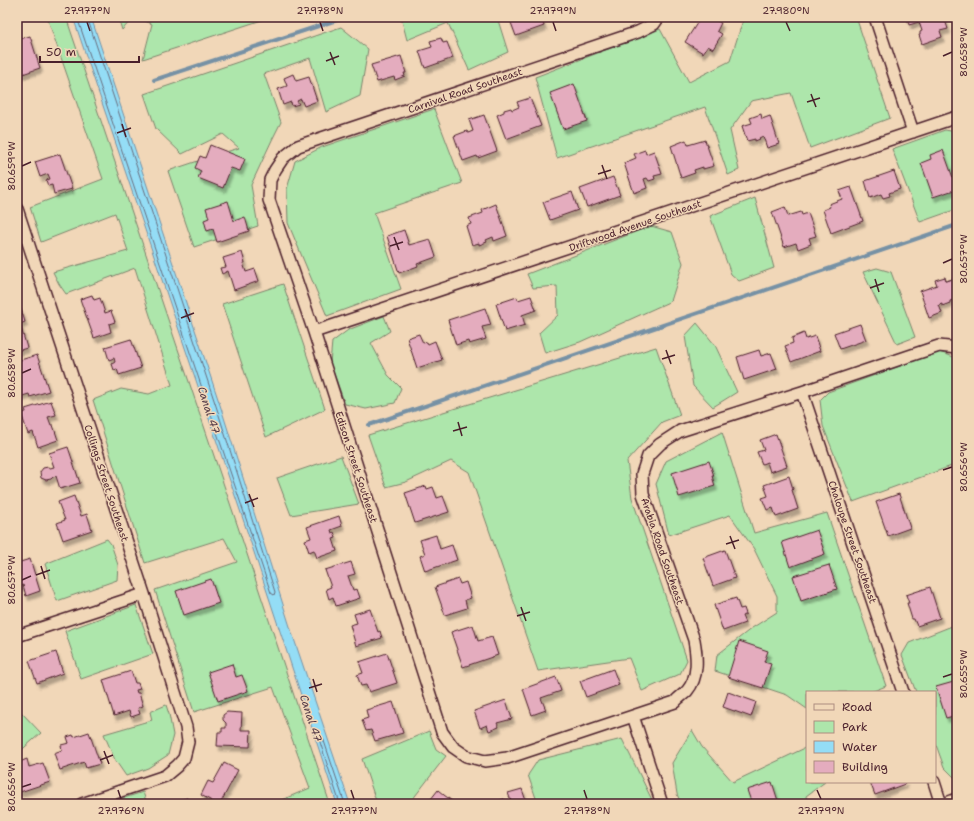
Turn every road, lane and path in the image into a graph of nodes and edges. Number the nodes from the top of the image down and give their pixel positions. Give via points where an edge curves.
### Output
1 (658, 17) edge
2 (875, 17) edge
3 (957, 117) edge
4 (913, 132) junction
5 (275, 170) joint
6 (17, 209) edge
7 (21, 236) edge
8 (314, 332) junction
9 (957, 348) edge
10 (802, 392) junction
11 (144, 594) junction
12 (17, 636) edge
13 (903, 691) edge
14 (633, 716) junction
15 (466, 756) joint
16 (934, 783) edge
17 (957, 800) edge
18 (82, 804) edge
19 (662, 804) edge
20 (942, 804) edge

1 - 5 street, Carnival Road Southeast via 654,24 638,32 298,146 283,158
2 - 4 street
3 - 4 street, Driftwood Avenue Southeast
4 - 8 street, Driftwood Avenue Southeast
5 - 8 street, Edison Street Southeast via 270,180 269,200
6 - 7 street, Collings Street Southeast
7 - 11 street, Collings Street Southeast
8 - 15 street, Edison Street Southeast via 442,732 453,747
9 - 10 street, Arabia Road Southeast via 939,346
10 - 13 street, Chaloupe Street Southeast
10 - 14 street, Arabia Road Southeast via 680,432 660,444 648,456 642,474 644,494 694,640 697,660 695,677 688,691 674,702
11 - 12 street
11 - 18 street, Collings Street Southeast via 186,727 188,742 184,758 165,776
14 - 15 street, Arabia Road Southeast via 507,758 485,761
14 - 19 street
16 - 20 street
17 - 20 street

